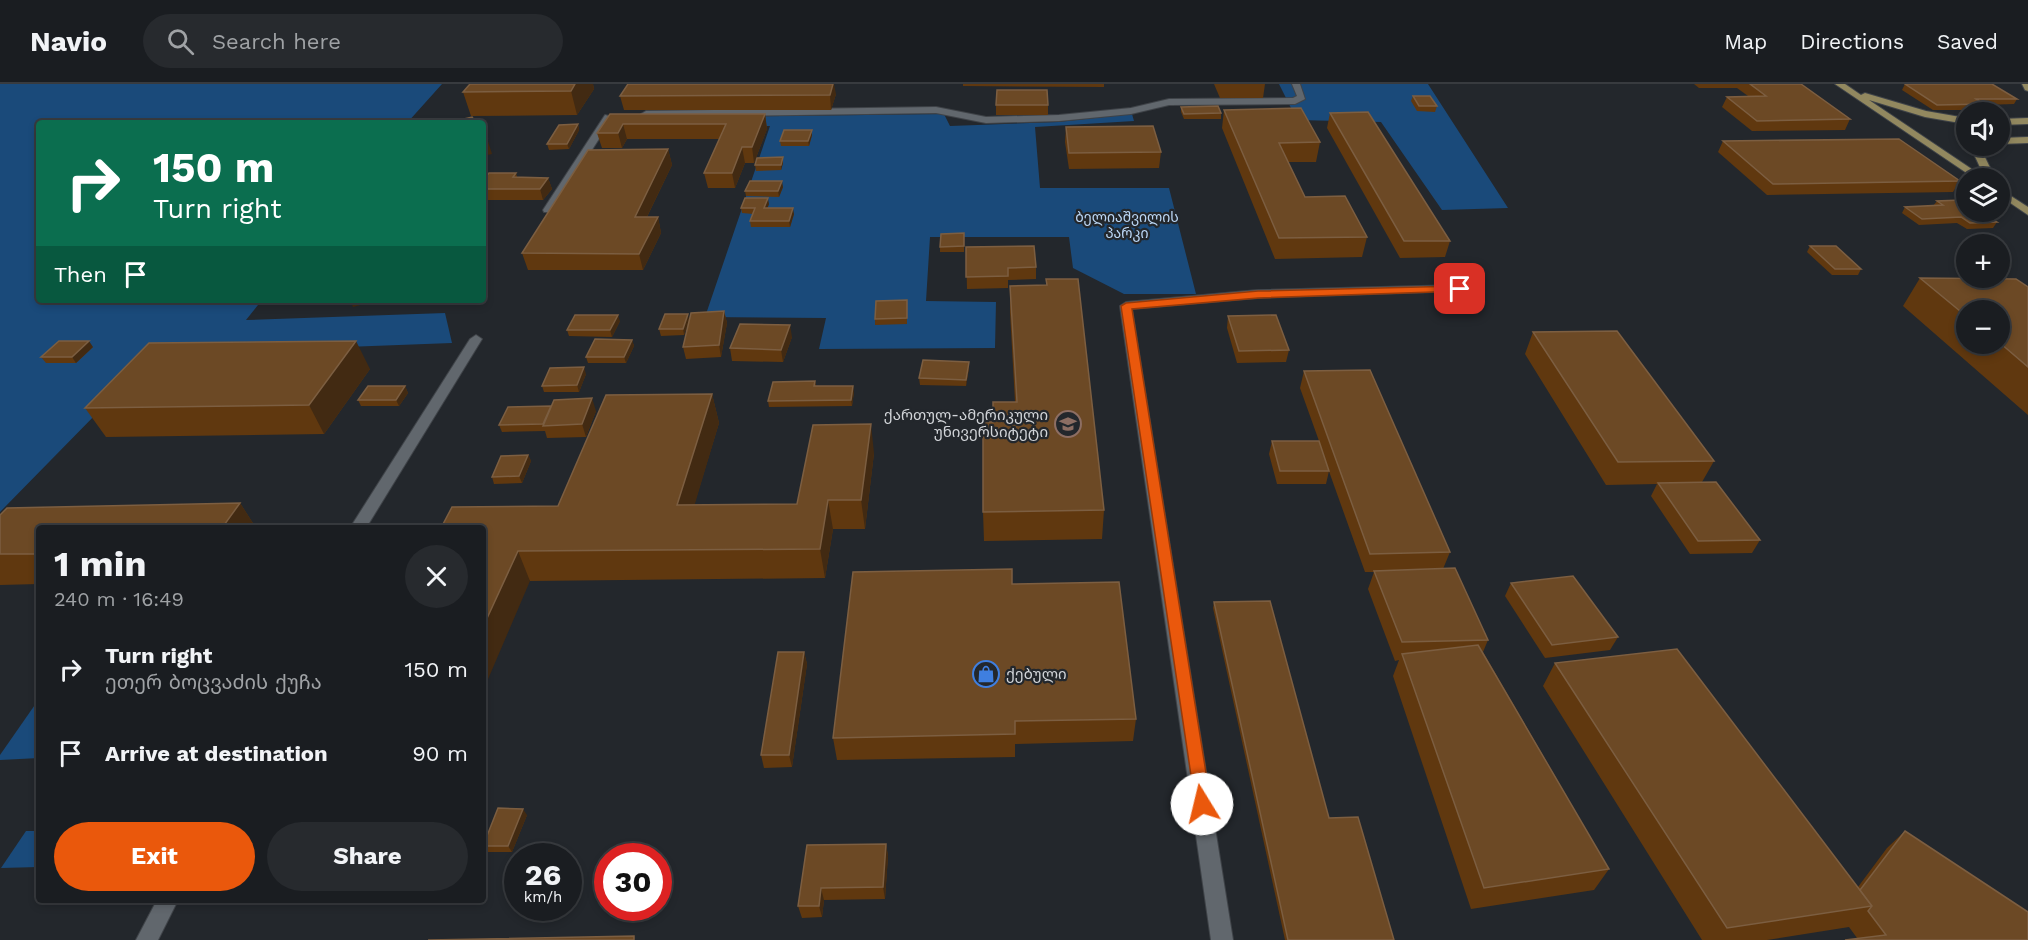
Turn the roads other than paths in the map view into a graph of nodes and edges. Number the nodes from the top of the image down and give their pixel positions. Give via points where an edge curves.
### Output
1 (1296, 84) edge
2 (1839, 84) edge
3 (1850, 92) junction
4 (633, 114) edge
5 (621, 115) edge
6 (1956, 119) edge
7 (2028, 121) edge
8 (2010, 122) edge
9 (2028, 140) edge
10 (2010, 141) edge
11 (1965, 168) edge
12 (2010, 199) edge
13 (548, 210) edge
14 (2028, 212) edge
15 (1460, 289) dead end
16 (476, 339) dead end
17 (360, 525) edge
18 (166, 903) edge
19 (147, 940) edge
20 (1222, 940) edge

1 - 4 street via 1302,97 1295,101 1169,102 1131,111 1059,118 976,120 936,110
2 - 3 main road
3 - 6 main road
3 - 11 main road
5 - 13 street via 610,115
7 - 8 main road
9 - 10 main road
12 - 14 main road
15 - 20 street via 1258,294 1126,306
16 - 17 street
18 - 19 street

